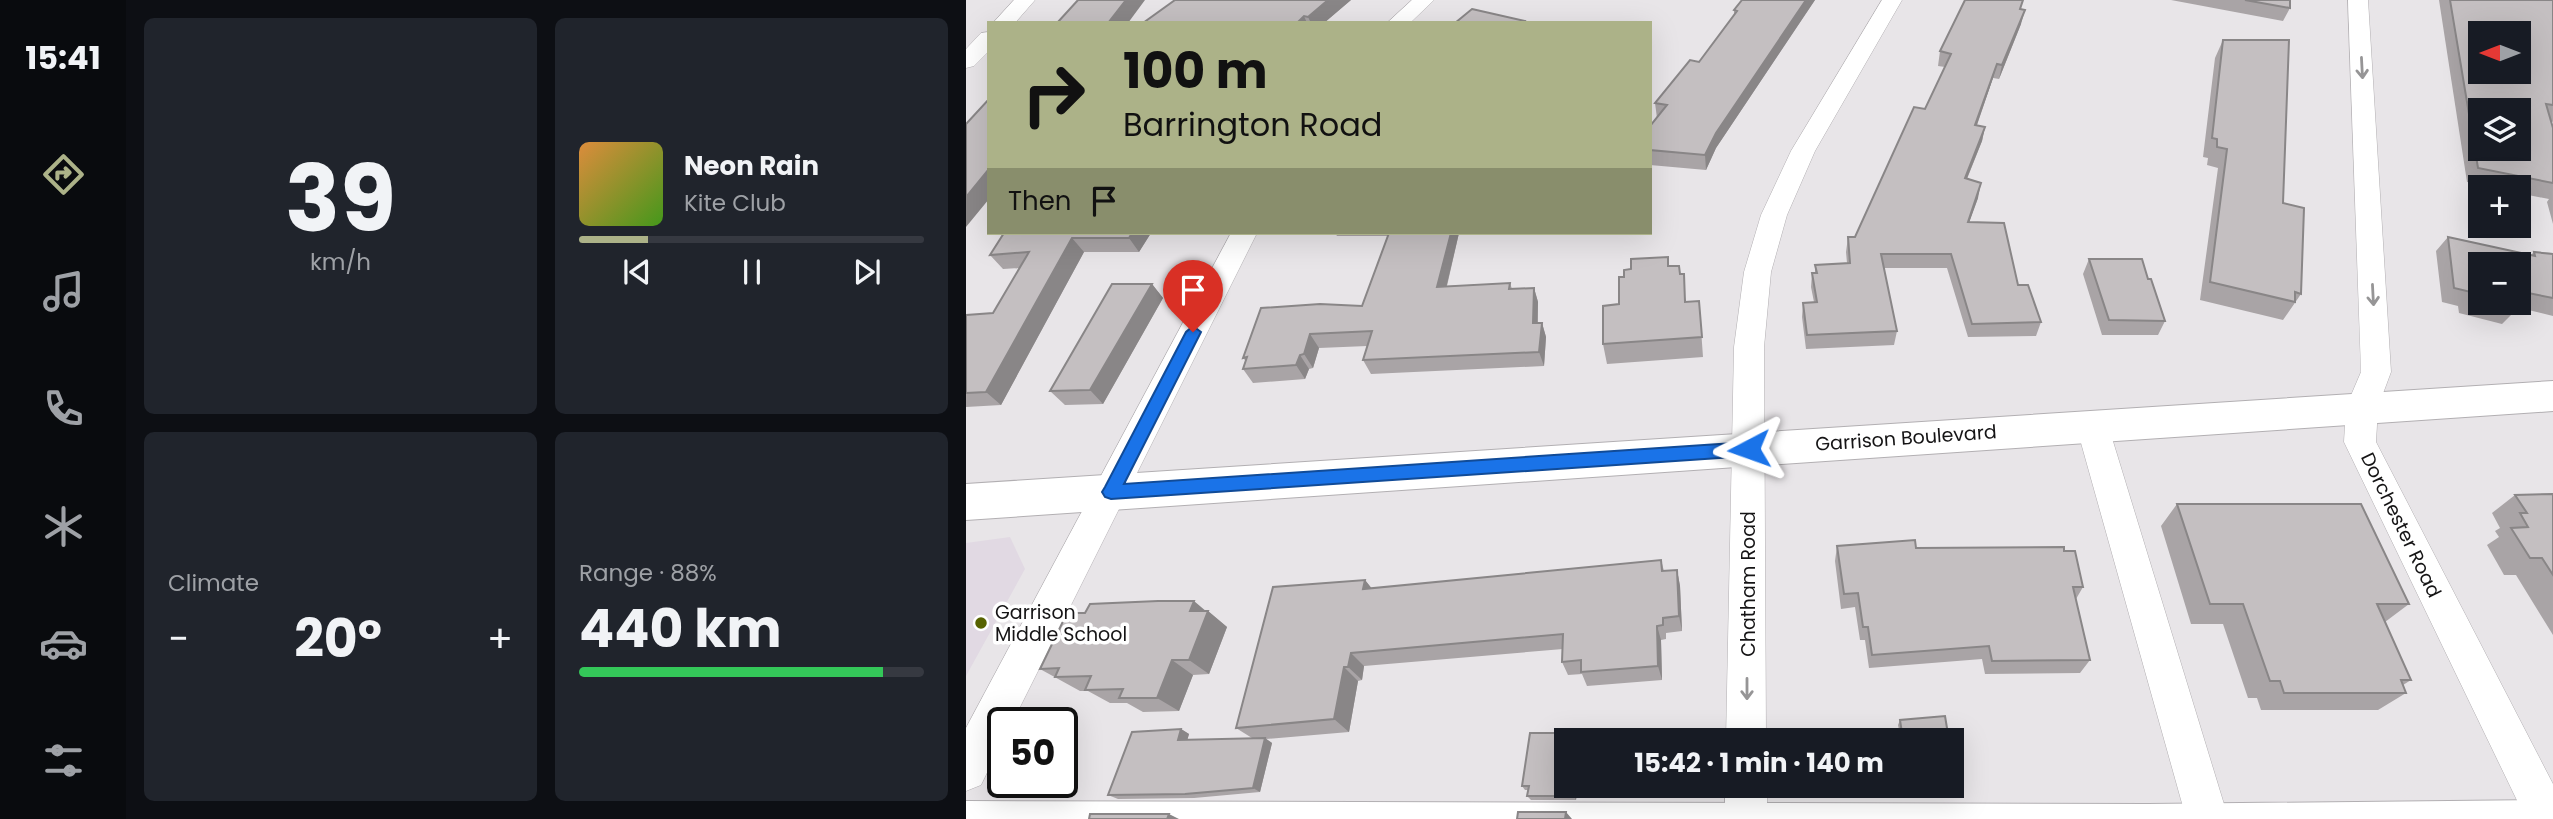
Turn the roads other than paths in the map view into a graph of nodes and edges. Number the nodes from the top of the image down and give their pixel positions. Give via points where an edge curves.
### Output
1 (1026, 0) edge
2 (1424, 0) edge
3 (1892, 0) edge
4 (2358, 0) edge
5 (1005, 21) edge
6 (1398, 21) edge
7 (987, 40) edge
8 (966, 61) edge
9 (1243, 235) edge
10 (2553, 396) edge
11 (2362, 407) junction
12 (2092, 425) junction
13 (1749, 449) junction
14 (1111, 492) junction
15 (966, 502) edge
16 (1746, 728) edge
17 (966, 770) edge
18 (1746, 806) edge
19 (966, 812) edge
20 (2206, 814) junction
21 (2548, 814) edge
22 (1341, 816) edge
23 (2149, 817) edge

1 - 5 street
2 - 6 street
3 - 13 street, Chatham Road via 1802,156 1763,246 1754,284 1749,347
4 -> 11 street, Dorchester Road via 2376,372
7 - 8 street
9 - 14 street
10 - 11 main road, Garrison Boulevard
11 - 12 main road, Garrison Boulevard
11 - 21 street, Dorchester Road via 2360,442
12 - 13 main road, Garrison Boulevard
12 - 20 street
13 - 14 main road, Garrison Boulevard
13 -> 16 street, Chatham Road
14 - 15 main road, Garrison Boulevard
14 - 17 street
18 - 22 lane
18 - 23 lane
19 - 22 lane
20 - 21 lane
20 - 23 lane

